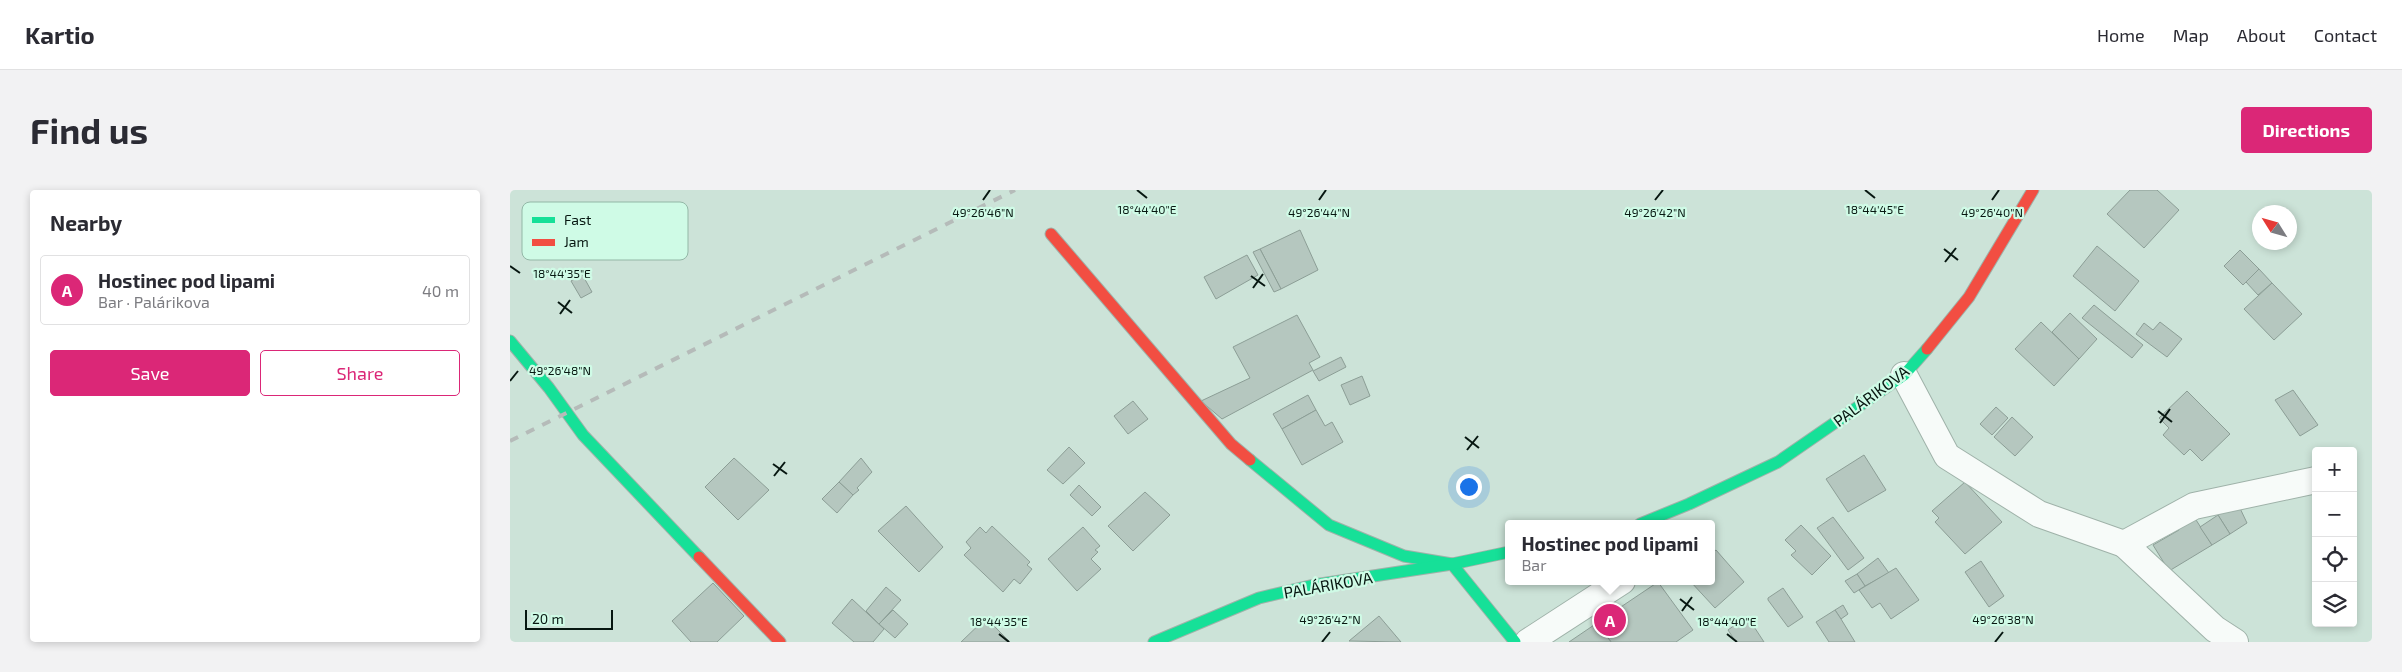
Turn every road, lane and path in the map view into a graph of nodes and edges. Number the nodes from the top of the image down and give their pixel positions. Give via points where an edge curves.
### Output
1 (2033, 190) edge
2 (1051, 234) dead end
3 (510, 341) edge
4 (1904, 374) junction
5 (2312, 481) edge
6 (1651, 520) edge
7 (2124, 544) junction
8 (1505, 553) edge
9 (1452, 564) junction
10 (1616, 585) edge
11 (780, 642) edge
12 (1154, 642) edge
13 (1515, 642) edge
14 (1528, 642) edge
15 (2235, 642) edge

1 - 4 street, PALÁRIKOVA via 1969,297
2 - 9 street via 1231,444 1321,519 1404,556
3 - 11 street via 583,435
4 - 6 street, PALÁRIKOVA via 1778,462
4 - 7 street via 1947,456 2039,514
5 - 7 street via 2194,506
7 - 15 street via 2215,629
8 - 9 street, PALÁRIKOVA
9 - 12 street, PALÁRIKOVA via 1314,585 1259,598
9 - 13 street
10 - 14 street

